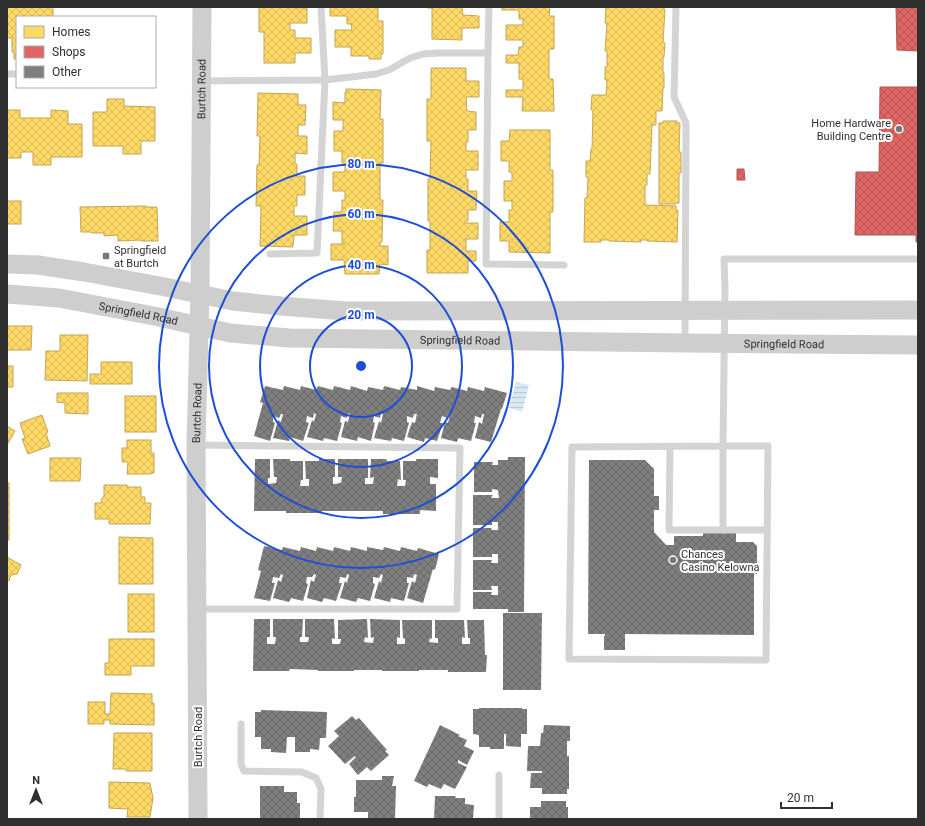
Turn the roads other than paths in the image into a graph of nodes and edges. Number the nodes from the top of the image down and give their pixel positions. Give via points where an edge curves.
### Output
1 (202, 7) edge
2 (322, 7) edge
3 (489, 7) edge
4 (676, 7) edge
5 (488, 53) junction
6 (325, 80) junction
7 (202, 81) junction
8 (270, 254) dead end
9 (918, 259) edge
10 (7, 264) edge
11 (564, 265) dead end
12 (7, 294) edge
13 (200, 294) junction
14 (918, 310) edge
15 (685, 311) junction
16 (724, 311) junction
17 (199, 326) junction
18 (685, 343) junction
19 (724, 344) junction
20 (918, 345) edge
21 (196, 445) junction
22 (723, 446) junction
23 (670, 447) junction
24 (723, 530) junction
25 (767, 530) junction
26 (197, 609) junction
27 (241, 724) dead end
28 (499, 775) dead end
29 (198, 819) edge
30 (320, 819) edge
31 (499, 819) edge

1 - 7 main road, Burtch Road
2 - 6 lane
3 - 5 lane
4 - 15 lane via 674,97 686,123
5 - 6 lane via 423,54 376,74
5 - 11 lane via 486,264
6 - 7 lane
6 - 8 lane via 317,254
7 - 13 main road, Burtch Road
9 - 16 lane via 724,259
10 - 13 main road via 38,265 84,272
12 - 17 main road, Springfield Road via 59,298
13 - 15 main road via 233,301 346,311
13 - 17 main road, Burtch Road
14 - 16 main road
15 - 16 main road
15 - 18 lane
16 - 19 lane
17 - 18 main road, Springfield Road via 230,333 289,338
17 - 21 main road, Burtch Road
18 - 19 main road, Springfield Road
19 - 20 main road, Springfield Road
19 - 22 lane
21 - 26 main road, Burtch Road
21 - 26 lane via 460,448 457,609
22 - 23 lane
22 - 24 lane
22 - 25 lane via 768,446
23 - 24 lane via 669,530
23 - 25 lane via 572,447 569,659 766,660
24 - 25 lane
26 - 29 main road, Burtch Road
27 - 30 lane via 241,764 244,771 302,772 316,778 320,789
28 - 31 lane

